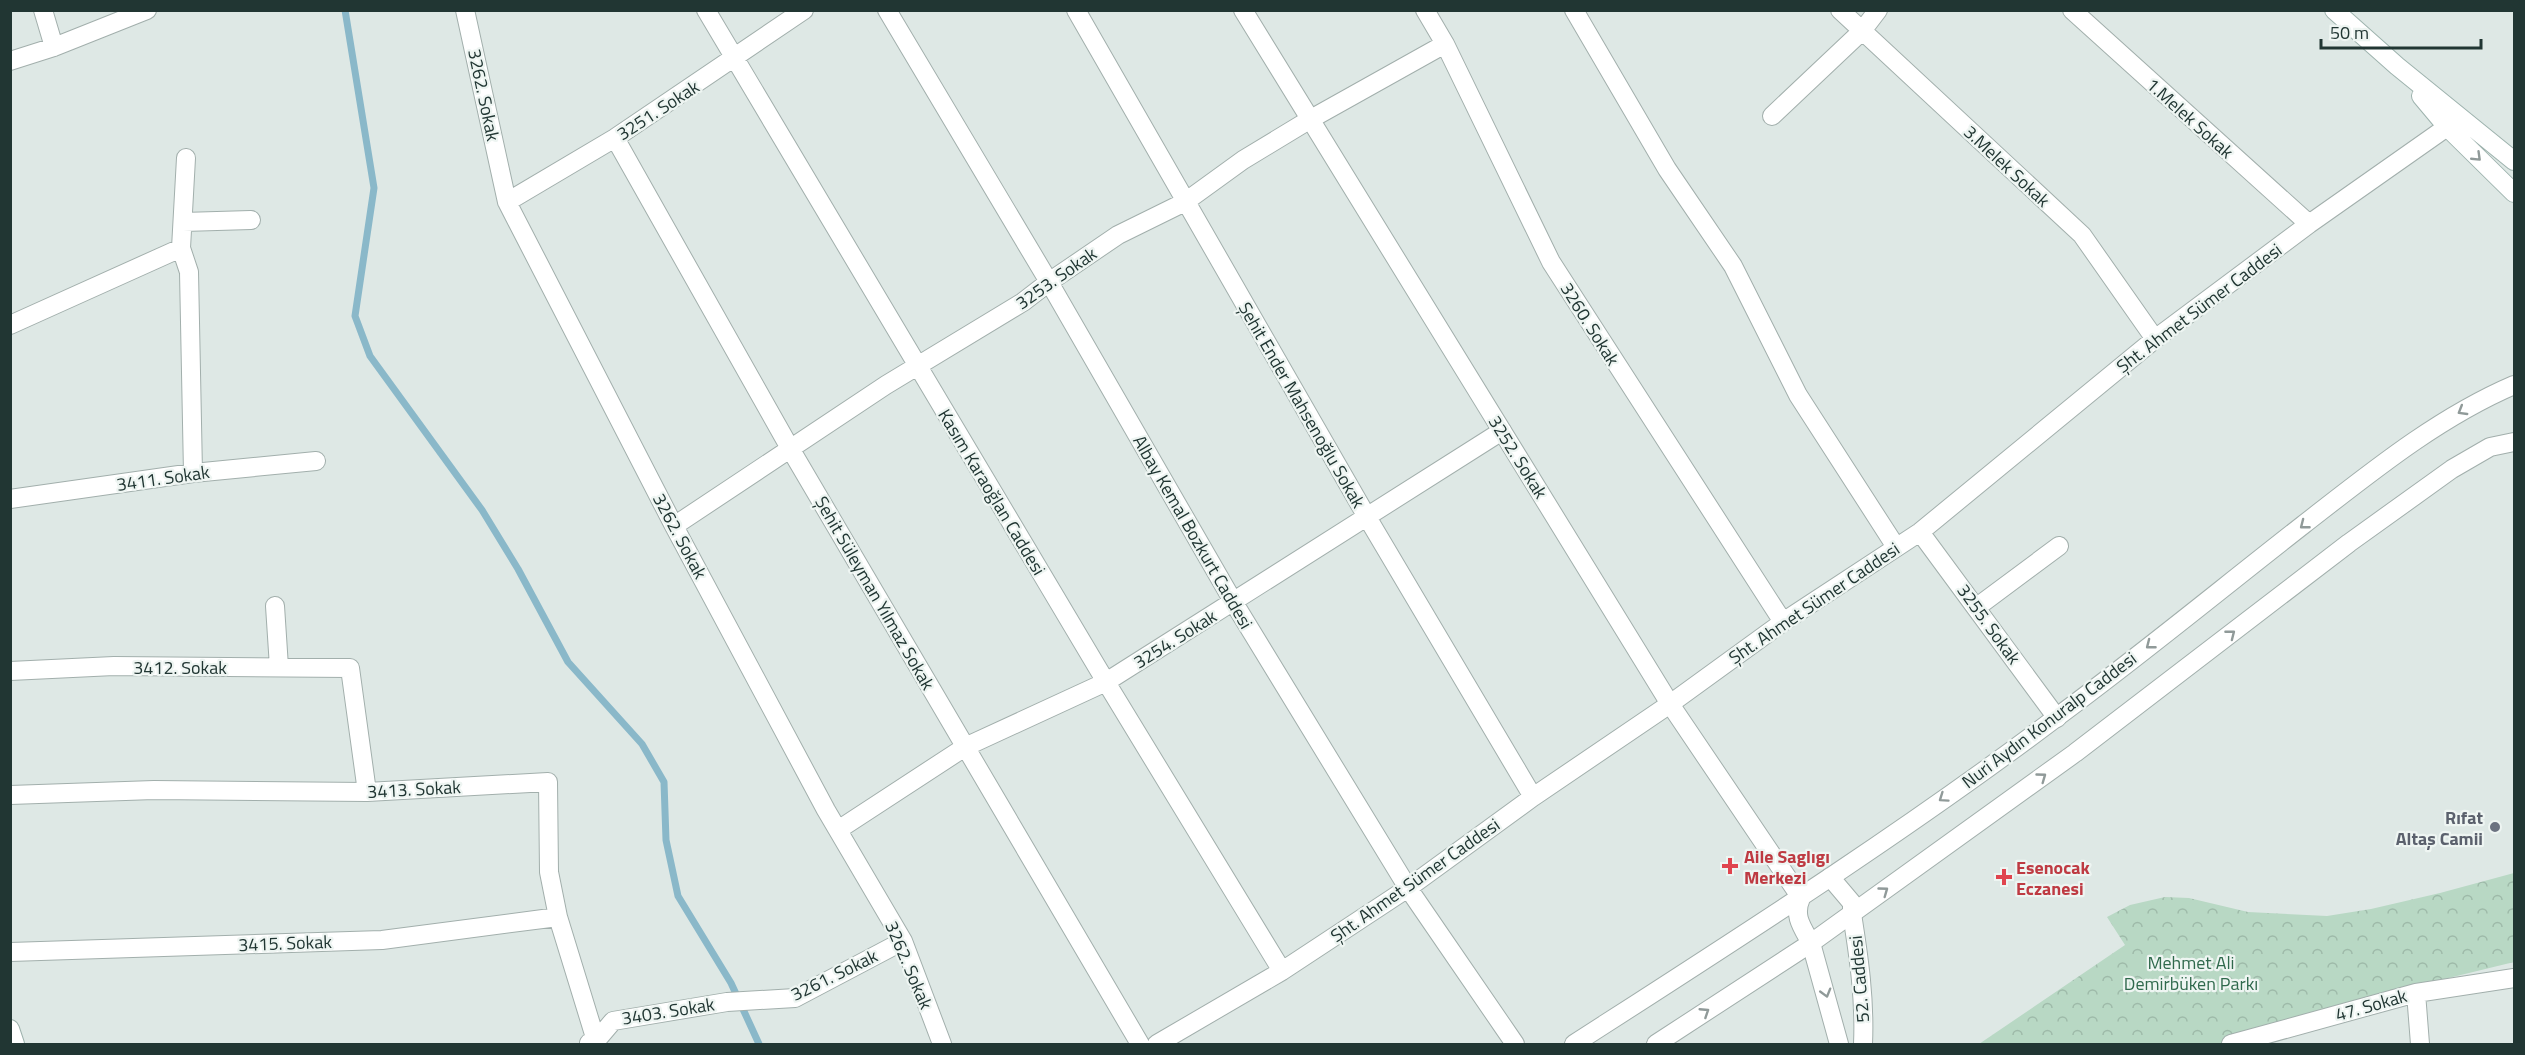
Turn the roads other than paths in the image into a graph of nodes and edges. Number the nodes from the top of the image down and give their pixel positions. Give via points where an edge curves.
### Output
1 (43, 10) edge
2 (147, 10) edge
3 (465, 10) edge
4 (706, 10) edge
5 (804, 10) edge
6 (887, 10) edge
7 (1076, 10) edge
8 (1243, 10) edge
9 (1425, 10) edge
10 (1574, 10) edge
11 (1840, 10) edge
12 (1878, 10) edge
13 (2072, 10) edge
14 (2334, 10) edge
15 (1862, 31) junction
16 (1445, 44) junction
17 (54, 47) junction
18 (735, 59) junction
19 (10, 61) edge
20 (2397, 66) junction
21 (1772, 116) dead end
22 (1309, 120) junction
23 (2447, 128) junction
24 (615, 138) junction
25 (186, 158) dead end
26 (2514, 161) edge
27 (2514, 194) edge
28 (507, 202) junction
29 (1185, 202) junction
30 (251, 220) dead end
31 (183, 222) junction
32 (2309, 224) junction
33 (181, 248) junction
34 (1049, 282) junction
35 (10, 326) edge
36 (2155, 339) junction
37 (916, 366) junction
38 (2514, 385) edge
39 (1502, 431) junction
40 (2514, 442) edge
41 (791, 450) junction
42 (316, 460) dead end
43 (193, 473) junction
44 (10, 499) edge
45 (1367, 517) junction
46 (675, 526) junction
47 (1920, 532) junction
48 (2059, 546) dead end
49 (1896, 547) junction
50 (1234, 603) junction
51 (274, 606) dead end
52 (1977, 608) junction
53 (1782, 622) junction
54 (279, 668) junction
55 (10, 671) edge
56 (1106, 682) junction
57 (1670, 704) junction
58 (2057, 718) junction
59 (964, 747) junction
60 (367, 792) junction
61 (10, 795) edge
62 (1533, 797) junction
63 (838, 830) junction
64 (1830, 877) junction
65 (1408, 888) junction
66 (1801, 898) junction
67 (1852, 914) junction
68 (558, 917) junction
69 (903, 941) junction
70 (1811, 943) junction
71 (10, 952) edge
72 (1282, 970) junction
73 (2514, 978) edge
74 (2415, 993) junction
75 (727, 1002) joint
76 (10, 1029) edge
77 (592, 1043) edge
78 (15, 1044) edge
79 (942, 1044) edge
80 (1140, 1044) edge
81 (1157, 1044) edge
82 (1515, 1044) edge
83 (1574, 1044) edge
84 (1656, 1044) edge
85 (1839, 1044) edge
86 (1863, 1044) edge
87 (2230, 1044) edge
88 (2420, 1044) edge

1 - 17 street
2 - 17 street
3 - 28 street, 3262. Sokak
4 - 18 street, Kasım Karaoğlan Caddesi
5 - 18 street, 3251. Sokak
6 - 34 street, Albay Kemal Bozkurt Caddesi
7 - 29 street, Şehit Ender Mahsenoğlu Sokak
8 - 22 street, 3252. Sokak
9 - 16 street, 3260. Sokak
10 - 49 street via 1667,169 1733,266 1798,395
11 - 15 street, 3.Melek Sokak
12 - 15 street
13 - 32 street, 1.Melek Sokak
14 - 20 street
15 - 21 street
15 - 36 street, 3.Melek Sokak via 2082,235
16 - 22 street, 3253. Sokak
16 - 53 street, 3260. Sokak via 1551,262
17 - 19 street
18 - 24 street, 3251. Sokak
18 - 37 street, Kasım Karaoğlan Caddesi
20 - 23 street
20 - 26 street
22 - 29 street, 3253. Sokak via 1243,160
22 - 39 street, 3252. Sokak
23 -> 27 street
23 - 32 street, Şht. Ahmet Sümer Caddesi
24 - 28 street, 3251. Sokak
24 - 41 street, Şehit Süleyman Yılmaz Sokak
25 - 31 street
28 - 46 street, 3262. Sokak
29 - 34 street, 3253. Sokak via 1118,235
29 - 45 street, Şehit Ender Mahsenoğlu Sokak
30 - 31 street
31 - 33 street
32 - 36 street, Şht. Ahmet Sümer Caddesi
33 - 35 street
33 - 43 street via 189,273
34 - 37 street, 3253. Sokak via 1023,302
34 - 50 street, Albay Kemal Bozkurt Caddesi
36 - 47 street, Şht. Ahmet Sümer Caddesi
37 - 41 street, 3253. Sokak
37 - 56 street, Kasım Karaoğlan Caddesi
38 -> 58 street, Nuri Aydın Konuralp Caddesi via 2430,430
39 - 45 street, 3254. Sokak
39 - 57 street, 3252. Sokak
67 -> 40 street via 2085,746 2399,506 2472,456
41 - 46 street, 3253. Sokak
41 - 59 street, Şehit Süleyman Yılmaz Sokak
42 - 43 street, 3411. Sokak
43 - 44 street, 3411. Sokak
45 - 50 street, 3254. Sokak
45 - 62 street, Şehit Ender Mahsenoğlu Sokak
46 - 63 street, 3262. Sokak
47 - 49 street, Şht. Ahmet Sümer Caddesi
47 - 52 street, 3255. Sokak
48 - 52 street
49 - 53 street, Şht. Ahmet Sümer Caddesi
50 - 56 street, 3254. Sokak
50 - 65 street, Albay Kemal Bozkurt Caddesi
51 - 54 street
52 - 58 street, 3255. Sokak
53 - 57 street, Şht. Ahmet Sümer Caddesi
54 - 55 street, 3412. Sokak via 114,666
54 - 60 street, 3412. Sokak via 350,668
56 - 59 street, 3254. Sokak
56 - 72 street, Kasım Karaoğlan Caddesi
57 - 62 street, Şht. Ahmet Sümer Caddesi
57 - 66 street, 3252. Sokak
58 -> 64 street, Nuri Aydın Konuralp Caddesi
59 - 63 street, 3254. Sokak
59 - 80 street, Şehit Süleyman Yılmaz Sokak
60 - 61 street, 3413. Sokak via 154,790
60 - 68 street, 3413. Sokak via 548,782 549,872
62 - 65 street, Şht. Ahmet Sümer Caddesi
63 - 69 street, 3262. Sokak
64 - 66 street, Nuri Aydın Konuralp Caddesi
64 - 67 street, 52. Caddesi via 1852,903
65 - 72 street, Şht. Ahmet Sümer Caddesi
65 - 82 street, Albay Kemal Bozkurt Caddesi
66 - 70 street, 52. Caddesi via 1797,919
66 - 83 street, Nuri Aydın Konuralp Caddesi
67 - 70 street
67 - 86 street, 52. Caddesi via 1864,1004
68 - 71 street, 3415. Sokak via 382,940
68 - 77 street, 3413. Sokak
69 - 75 street, 3261. Sokak via 795,998
69 - 79 street, 3262. Sokak
84 -> 70 street
70 -> 85 street, 52. Caddesi
72 - 81 street, Şht. Ahmet Sümer Caddesi
73 - 74 street, 47. Sokak
74 - 87 street, 47. Sokak
74 - 88 street
75 - 77 street, 3403. Sokak via 613,1020
76 - 78 street

